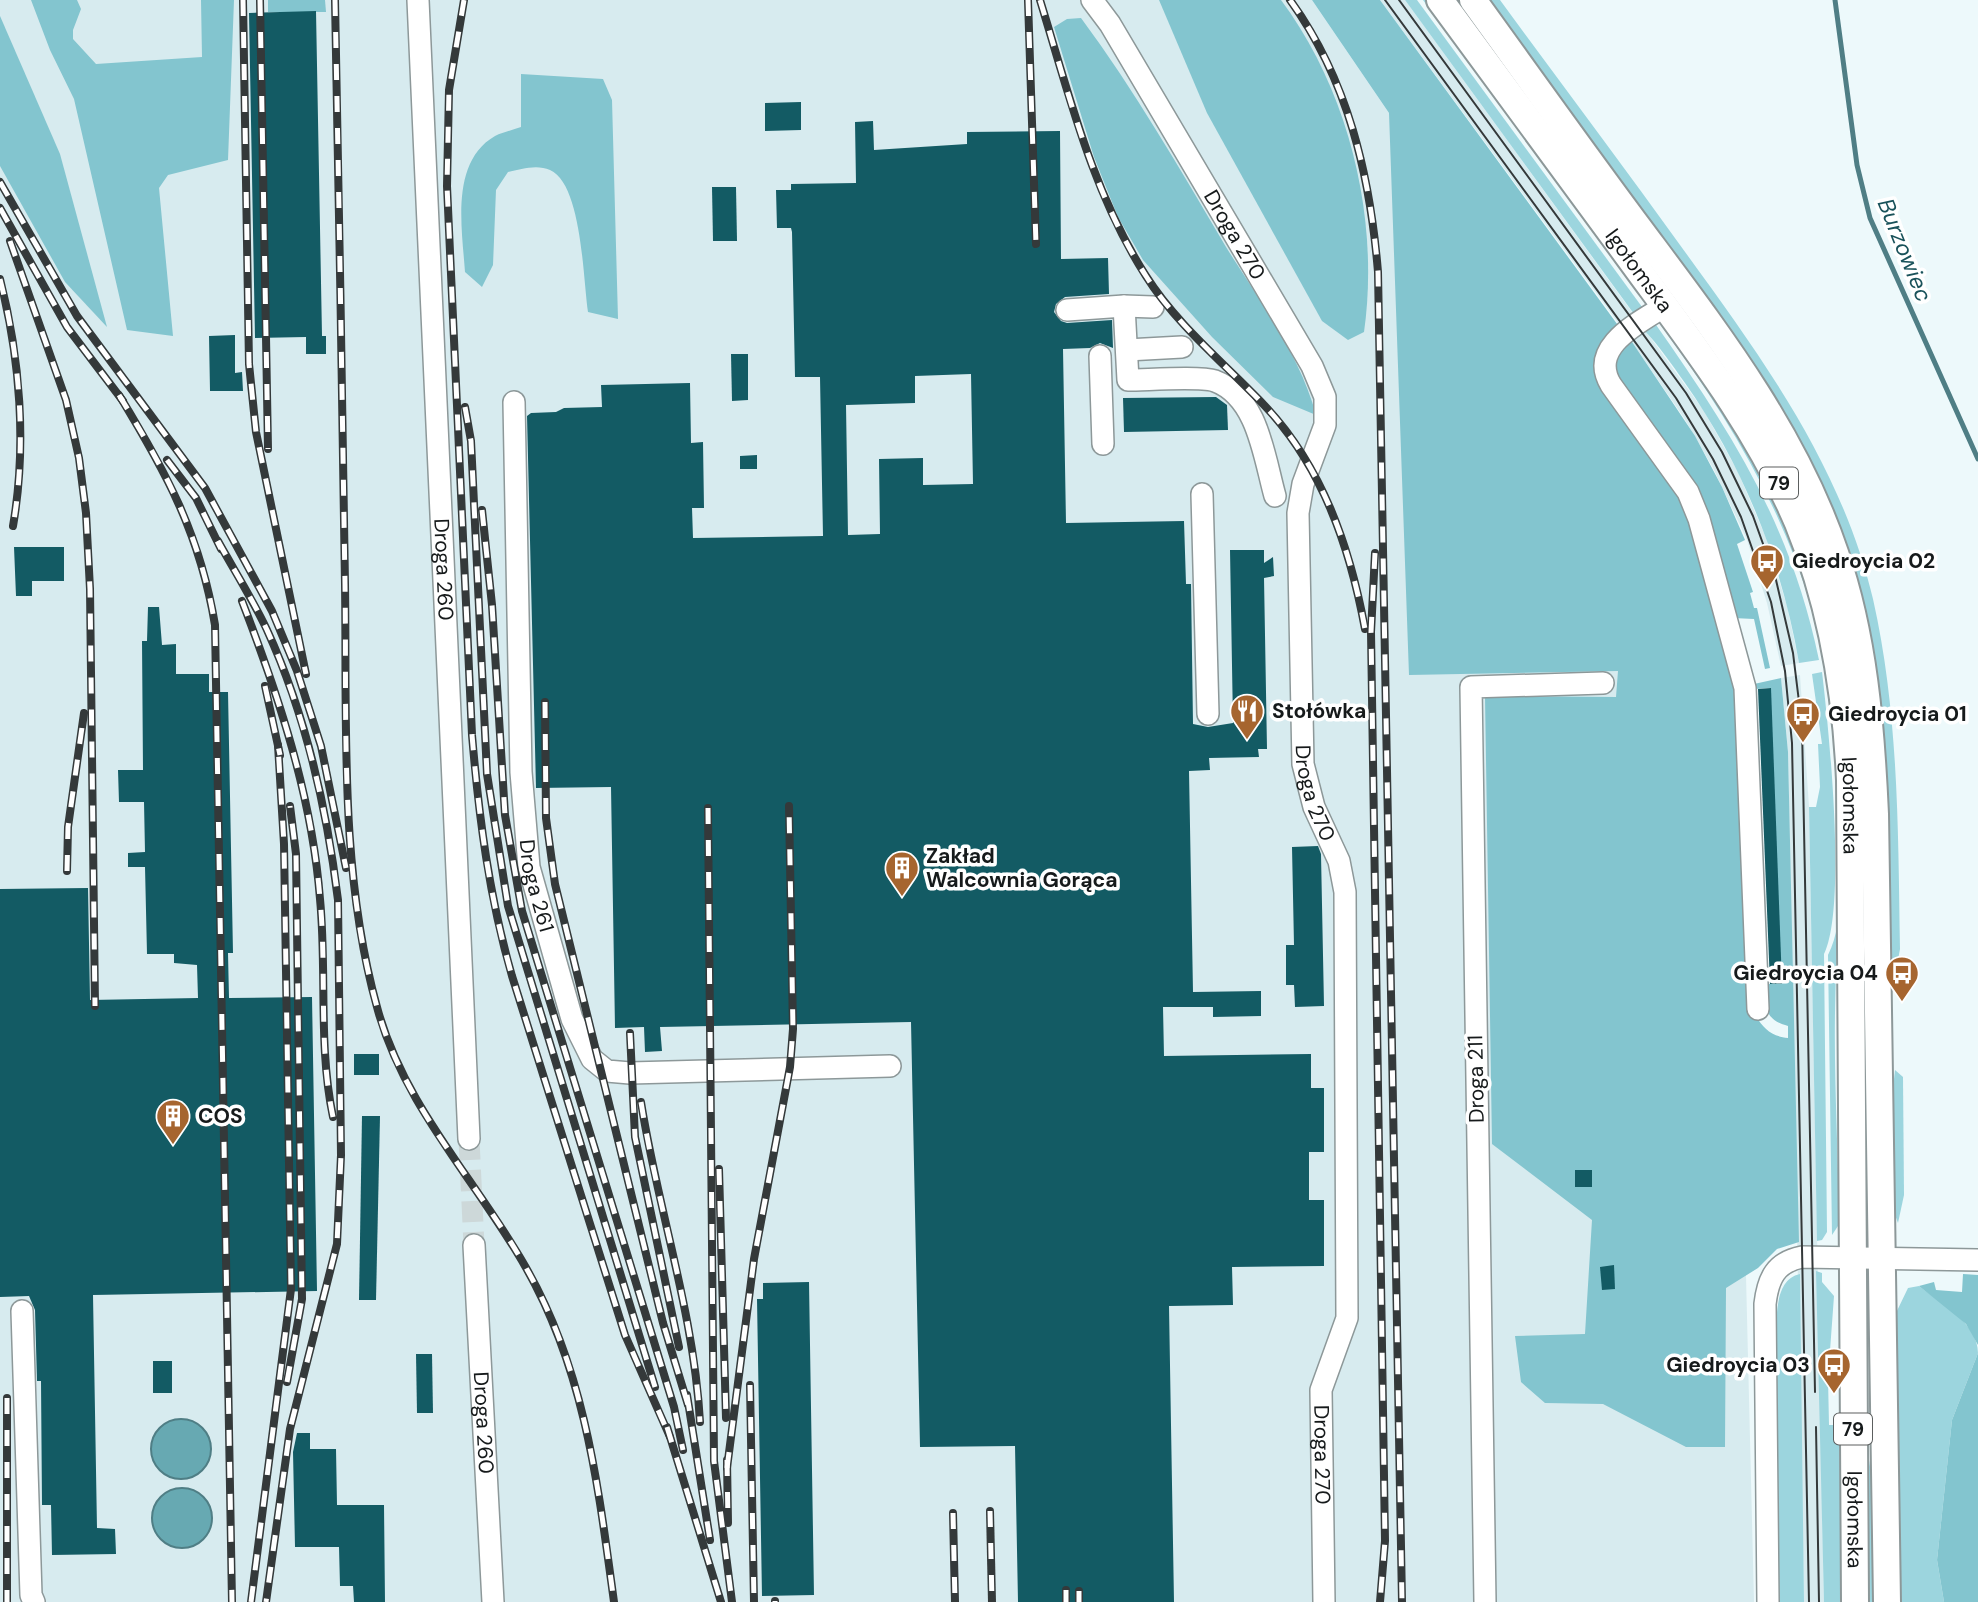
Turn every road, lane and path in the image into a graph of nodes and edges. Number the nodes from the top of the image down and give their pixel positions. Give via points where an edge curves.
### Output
1 (418, 0) edge
2 (1092, 0) edge
3 (1440, 0) edge
4 (1473, 0) edge
5 (1124, 306) junction
6 (1665, 306) junction
7 (1153, 307) dead end
8 (1067, 310) dead end
9 (1182, 347) dead end
10 (1126, 350) junction
11 (1100, 356) dead end
12 (514, 402) dead end
13 (1104, 444) dead end
14 (1202, 494) dead end
15 (1275, 496) dead end
16 (1603, 683) dead end
17 (1208, 714) dead end
18 (1758, 1009) dead end
19 (890, 1066) dead end
20 (469, 1139) tunnel mouth
21 (474, 1245) tunnel mouth
22 (1852, 1256) junction
23 (1882, 1258) junction
24 (1978, 1260) edge
25 (22, 1311) dead end
26 (34, 1602) edge
27 (493, 1602) edge
28 (1324, 1602) edge
29 (1485, 1602) edge
30 (1768, 1602) edge
31 (1855, 1602) edge
32 (1887, 1602) edge

1 - 20 street, Droga 260
2 - 28 street, Droga 270 via 1312,366 1325,397 1325,425 1303,484 1298,513 1303,764 1314,807 1339,862 1345,892 1347,1318 1321,1390
3 - 6 main road, Igołomska / 79
4 - 23 main road, Igołomska / 79 via 1744,373 1799,465 1836,554 1858,642 1871,743
5 - 7 street
5 - 8 street
5 - 10 street
6 - 18 street via 1613,343 1605,371 1688,492 1745,688
6 - 22 main road, Igołomska / 79 via 1741,416 1783,490 1808,550 1837,654 1850,780
9 - 10 street
10 - 15 street via 1129,380 1214,380 1236,395 1252,415
11 - 13 street
12 - 19 street, Droga 261 via 521,772 529,867 572,1019 592,1059 607,1071 630,1073
14 - 17 street
16 - 29 street, Droga 211 via 1471,687
21 - 27 street, Droga 260
22 - 23 street
22 - 30 street via 1794,1259 1775,1270 1768,1284
22 - 31 main road, Igołomska / 79
23 - 24 street
23 - 32 main road, Igołomska / 79
25 - 26 street

